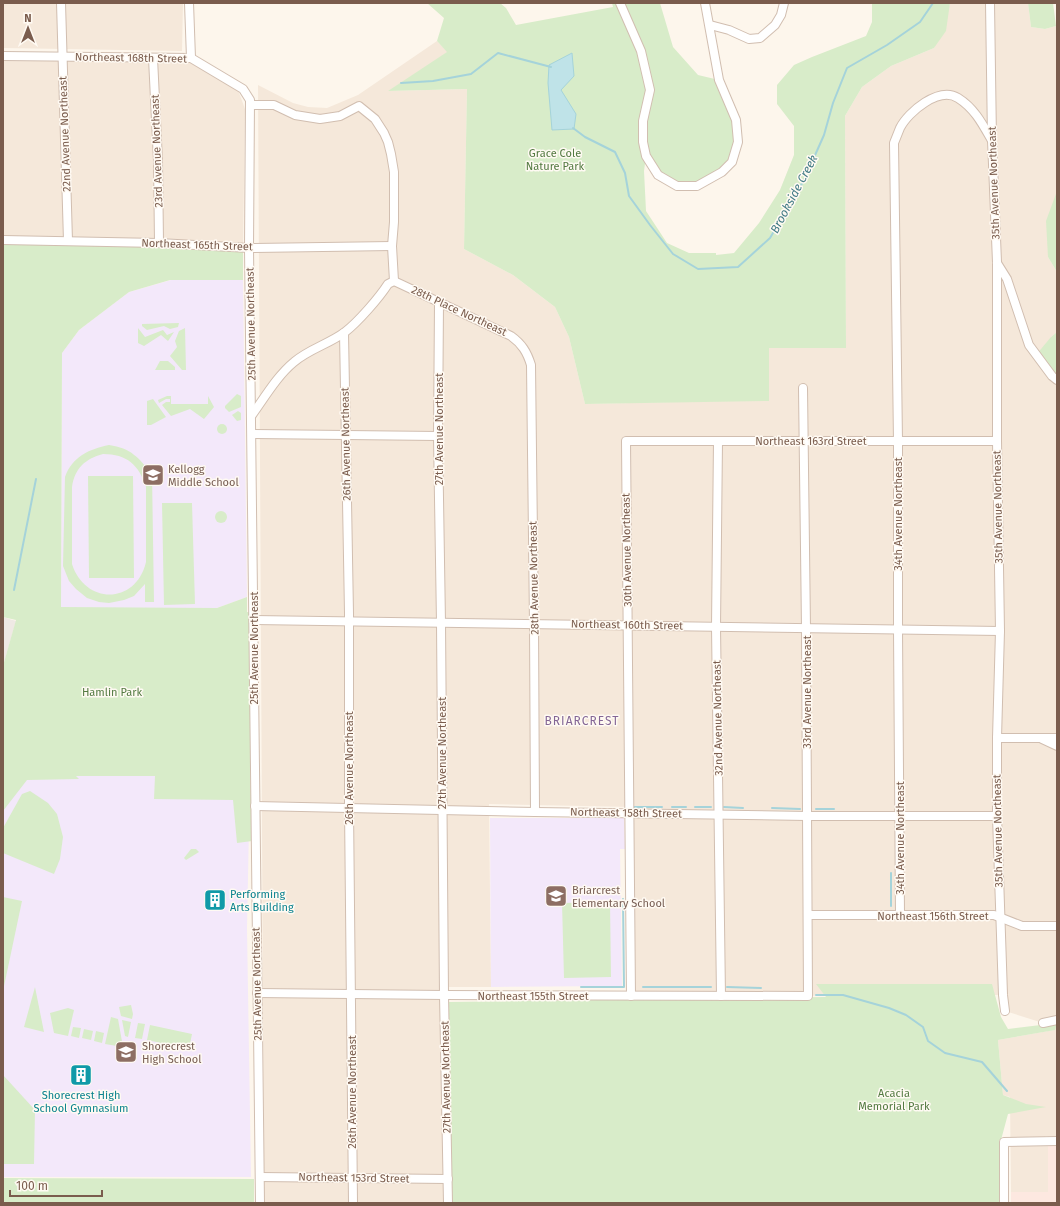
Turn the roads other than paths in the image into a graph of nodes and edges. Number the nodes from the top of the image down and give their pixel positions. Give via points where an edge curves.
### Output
1 (61, 3) edge
2 (189, 3) edge
3 (620, 3) edge
4 (705, 3) edge
5 (784, 3) edge
6 (990, 3) edge
7 (710, 25) junction
8 (3, 56) edge
9 (63, 57) junction
10 (153, 58) junction
11 (191, 58) junction
12 (247, 94) joint
13 (250, 105) junction
14 (992, 140) junction
15 (3, 240) edge
16 (68, 241) junction
17 (159, 243) junction
18 (392, 246) junction
19 (250, 248) junction
20 (997, 262) junction
21 (394, 281) junction
22 (439, 303) junction
23 (344, 332) junction
24 (522, 345) joint
25 (1057, 380) edge
26 (803, 388) dead end
27 (252, 415) junction
28 (252, 434) junction
29 (346, 435) junction
30 (438, 436) junction
31 (626, 441) joint
32 (718, 441) junction
33 (804, 441) junction
34 (898, 441) junction
35 (997, 441) junction
36 (254, 620) junction
37 (349, 622) junction
38 (441, 622) junction
39 (534, 624) junction
40 (627, 625) junction
41 (716, 627) junction
42 (806, 628) junction
43 (898, 630) junction
44 (1000, 631) junction
45 (997, 738) junction
46 (1039, 738) junction
47 (1057, 738) edge
48 (1057, 746) edge
49 (255, 806) junction
50 (349, 808) junction
51 (443, 810) junction
52 (535, 812) junction
53 (629, 813) junction
54 (719, 814) junction
55 (807, 816) junction
56 (900, 816) junction
57 (997, 816) junction
58 (808, 915) junction
59 (900, 915) junction
60 (1000, 917) junction
61 (1057, 926) edge
62 (257, 993) junction
63 (351, 994) junction
64 (444, 995) junction
65 (631, 996) junction
66 (721, 996) junction
67 (808, 996) joint
68 (1005, 1011) dead end
69 (1057, 1020) edge
70 (1043, 1022) dead end
71 (1057, 1141) edge
72 (260, 1177) junction
73 (352, 1178) junction
74 (448, 1179) junction
75 (260, 1203) edge
76 (353, 1203) edge
77 (448, 1203) edge
78 (1004, 1203) edge

1 - 9 street, 22nd Avenue Northeast
2 - 11 street
3 - 7 street via 641,51 650,90 643,121 646,156 658,175 677,186 697,186 722,172 732,162 738,142 736,120 719,80
4 - 7 street
5 - 7 street via 775,25 760,38 749,39
6 - 14 street, 35th Avenue Northeast
8 - 9 street, Northeast 168th Street
9 - 10 street, Northeast 168th Street
9 - 16 street, 22nd Avenue Northeast
10 - 11 street, Northeast 168th Street
10 - 17 street, 23rd Avenue Northeast
11 - 12 street, Northeast 168th Street via 243,89
12 - 13 street, 25th Avenue Northeast
13 - 18 street via 274,105 295,115 320,119 340,116 359,106 375,120 388,142 394,172
13 - 19 street, 25th Avenue Northeast
14 - 20 street, 35th Avenue Northeast
14 - 34 street, 34th Avenue Northeast via 978,115 958,98 949,94 924,103 908,117 900,127 894,143
15 - 16 street, Northeast 165th Street
16 - 17 street, Northeast 165th Street
17 - 19 street, Northeast 165th Street
18 - 19 street, Northeast 165th Street
18 - 21 street
19 - 27 street, 25th Avenue Northeast
20 - 25 street via 1007,279 1029,345
20 - 35 street, 35th Avenue Northeast
21 - 22 street, 28th Place Northeast
21 - 23 street via 388,284
22 - 24 street, 28th Place Northeast via 511,336
22 - 30 street, 27th Avenue Northeast
23 - 27 street via 293,362
23 - 29 street, 26th Avenue Northeast
24 - 39 street, 28th Avenue Northeast via 531,365
26 - 33 street, 33rd Avenue Northeast
27 - 28 street, 25th Avenue Northeast
28 - 29 street
28 - 36 street, 25th Avenue Northeast
29 - 30 street
29 - 37 street, 26th Avenue Northeast
30 - 38 street, 27th Avenue Northeast
31 - 32 street, Northeast 163rd Street
31 - 40 street, 30th Avenue Northeast
32 - 33 street, Northeast 163rd Street
32 - 41 street, 32nd Avenue Northeast
33 - 34 street, Northeast 163rd Street
33 - 42 street, 33rd Avenue Northeast
34 - 35 street, Northeast 163rd Street
34 - 43 street, 34th Avenue Northeast
35 - 44 street, 35th Avenue Northeast
36 - 37 street, Northeast 160th Street
36 - 49 street, 25th Avenue Northeast
37 - 38 street, Northeast 160th Street
37 - 50 street, 26th Avenue Northeast
38 - 39 street, Northeast 160th Street
38 - 51 street, 27th Avenue Northeast
39 - 40 street, Northeast 160th Street
39 - 52 street, 28th Avenue Northeast
40 - 41 street, Northeast 160th Street
40 - 53 street, 30th Avenue Northeast
41 - 42 street, Northeast 160th Street
41 - 54 street, 32nd Avenue Northeast
42 - 43 street, Northeast 160th Street
42 - 55 street, 33rd Avenue Northeast
43 - 44 street, Northeast 160th Street
43 - 56 street, 34th Avenue Northeast
44 - 45 street, 35th Avenue Northeast
45 - 46 street
45 - 57 street, 35th Avenue Northeast
46 - 47 street
46 - 48 street
49 - 50 street, Northeast 158th Street
49 - 62 street, 25th Avenue Northeast
50 - 51 street, Northeast 158th Street
50 - 63 street, 26th Avenue Northeast
51 - 52 street, Northeast 158th Street
51 - 64 street, 27th Avenue Northeast
52 - 53 street, Northeast 158th Street
53 - 54 street, Northeast 158th Street
53 - 65 street, 30th Avenue Northeast
54 - 55 street, Northeast 158th Street
54 - 66 street, 32nd Avenue Northeast
55 - 56 street, Northeast 158th Street
55 - 58 street, 33rd Avenue Northeast
56 - 57 street, Northeast 158th Street
56 - 59 street, 34th Avenue Northeast
57 - 60 street, 35th Avenue Northeast
58 - 59 street, Northeast 156th Street
58 - 67 street, 33rd Avenue Northeast
59 - 60 street, Northeast 156th Street
60 - 61 street, Northeast 156th Street via 1022,926
60 - 68 street, 35th Avenue Northeast
62 - 63 street, Northeast 155th Street
62 - 72 street, 25th Avenue Northeast
63 - 64 street, Northeast 155th Street
63 - 73 street, 26th Avenue Northeast
64 - 65 street, Northeast 155th Street
64 - 74 street, 27th Avenue Northeast
65 - 66 street, Northeast 155th Street
66 - 67 street, Northeast 155th Street
69 - 70 street
71 - 78 street via 1004,1142
72 - 73 street, Northeast 153rd Street
72 - 75 street, 25th Avenue Northeast
73 - 74 street, Northeast 153rd Street
73 - 76 street, 26th Avenue Northeast
74 - 77 street, 27th Avenue Northeast

